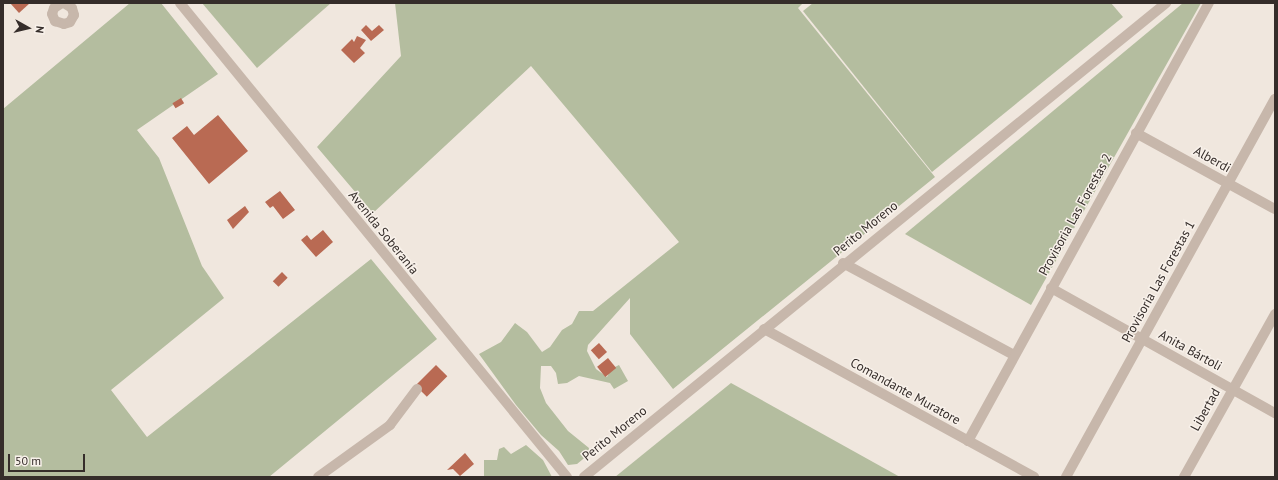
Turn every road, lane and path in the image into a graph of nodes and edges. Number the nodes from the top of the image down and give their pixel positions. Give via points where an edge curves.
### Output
1 (180, 3) edge
2 (1166, 3) edge
3 (1209, 3) edge
4 (1275, 99) edge
5 (1136, 133) junction
6 (1228, 184) junction
7 (1275, 210) edge
8 (844, 263) junction
9 (1051, 288) junction
10 (1275, 314) edge
11 (764, 329) junction
12 (1142, 339) junction
13 (1014, 355) junction
14 (417, 389) dead end
15 (1233, 389) junction
16 (1275, 413) edge
17 (968, 441) junction
18 (318, 477) edge
19 (567, 477) edge
20 (584, 477) edge
21 (1034, 477) edge
22 (1066, 477) edge
23 (1184, 477) edge

1 - 19 street, Avenida Soberanía
2 - 8 street, Perito Moreno
3 - 5 street, Provisoria Las Forestas 2
4 - 6 street, Provisoria Las Forestas 1
5 - 6 street, Alberdi
5 - 9 street, Provisoria Las Forestas 2
6 - 7 street, Alberdi
6 - 12 street, Provisoria Las Forestas 1
8 - 11 street, Perito Moreno
8 - 13 street
9 - 12 street, Anita Bártoli
9 - 13 street, Provisoria Las Forestas 2
10 - 15 street, Libertad
11 - 17 street, Comandante Muratore
11 - 20 street, Perito Moreno
12 - 15 street, Anita Bártoli
12 - 22 street, Provisoria Las Forestas 1
13 - 17 street, Provisoria Las Forestas 2
14 - 18 street via 390,425
15 - 16 street, Anita Bártoli
15 - 23 street, Libertad
17 - 21 street, Comandante Muratore

